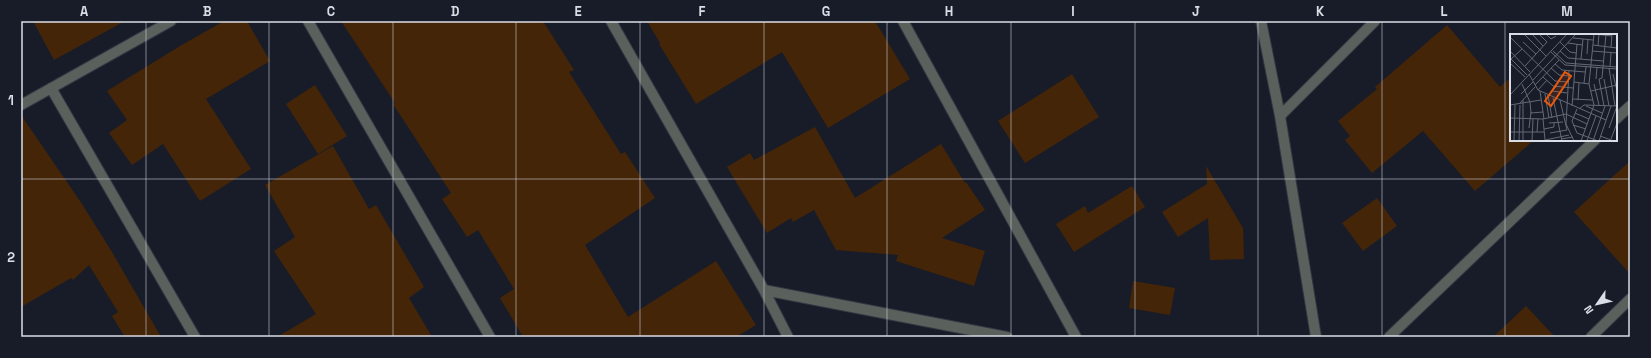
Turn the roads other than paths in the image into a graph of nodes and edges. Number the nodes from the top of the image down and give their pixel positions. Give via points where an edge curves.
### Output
1 (171, 21) edge
2 (308, 21) edge
3 (611, 21) edge
4 (903, 21) edge
5 (1261, 21) edge
6 (1375, 21) edge
7 (51, 88) junction
8 (21, 105) edge
9 (1630, 106) edge
10 (1280, 116) junction
11 (1617, 118) edge
12 (1594, 141) edge
13 (764, 290) junction
14 (1630, 299) edge
15 (195, 337) edge
16 (490, 337) edge
17 (788, 337) edge
18 (1007, 337) edge
19 (1076, 337) edge
20 (1316, 337) edge
21 (1389, 337) edge
22 (1591, 337) edge

1 - 7 street
2 - 16 street
3 - 13 street
4 - 19 street
5 - 10 street
6 - 10 street
7 - 8 street
7 - 15 street
9 - 11 street
10 - 20 street
12 - 21 street
13 - 17 street
13 - 18 street
14 - 22 street

